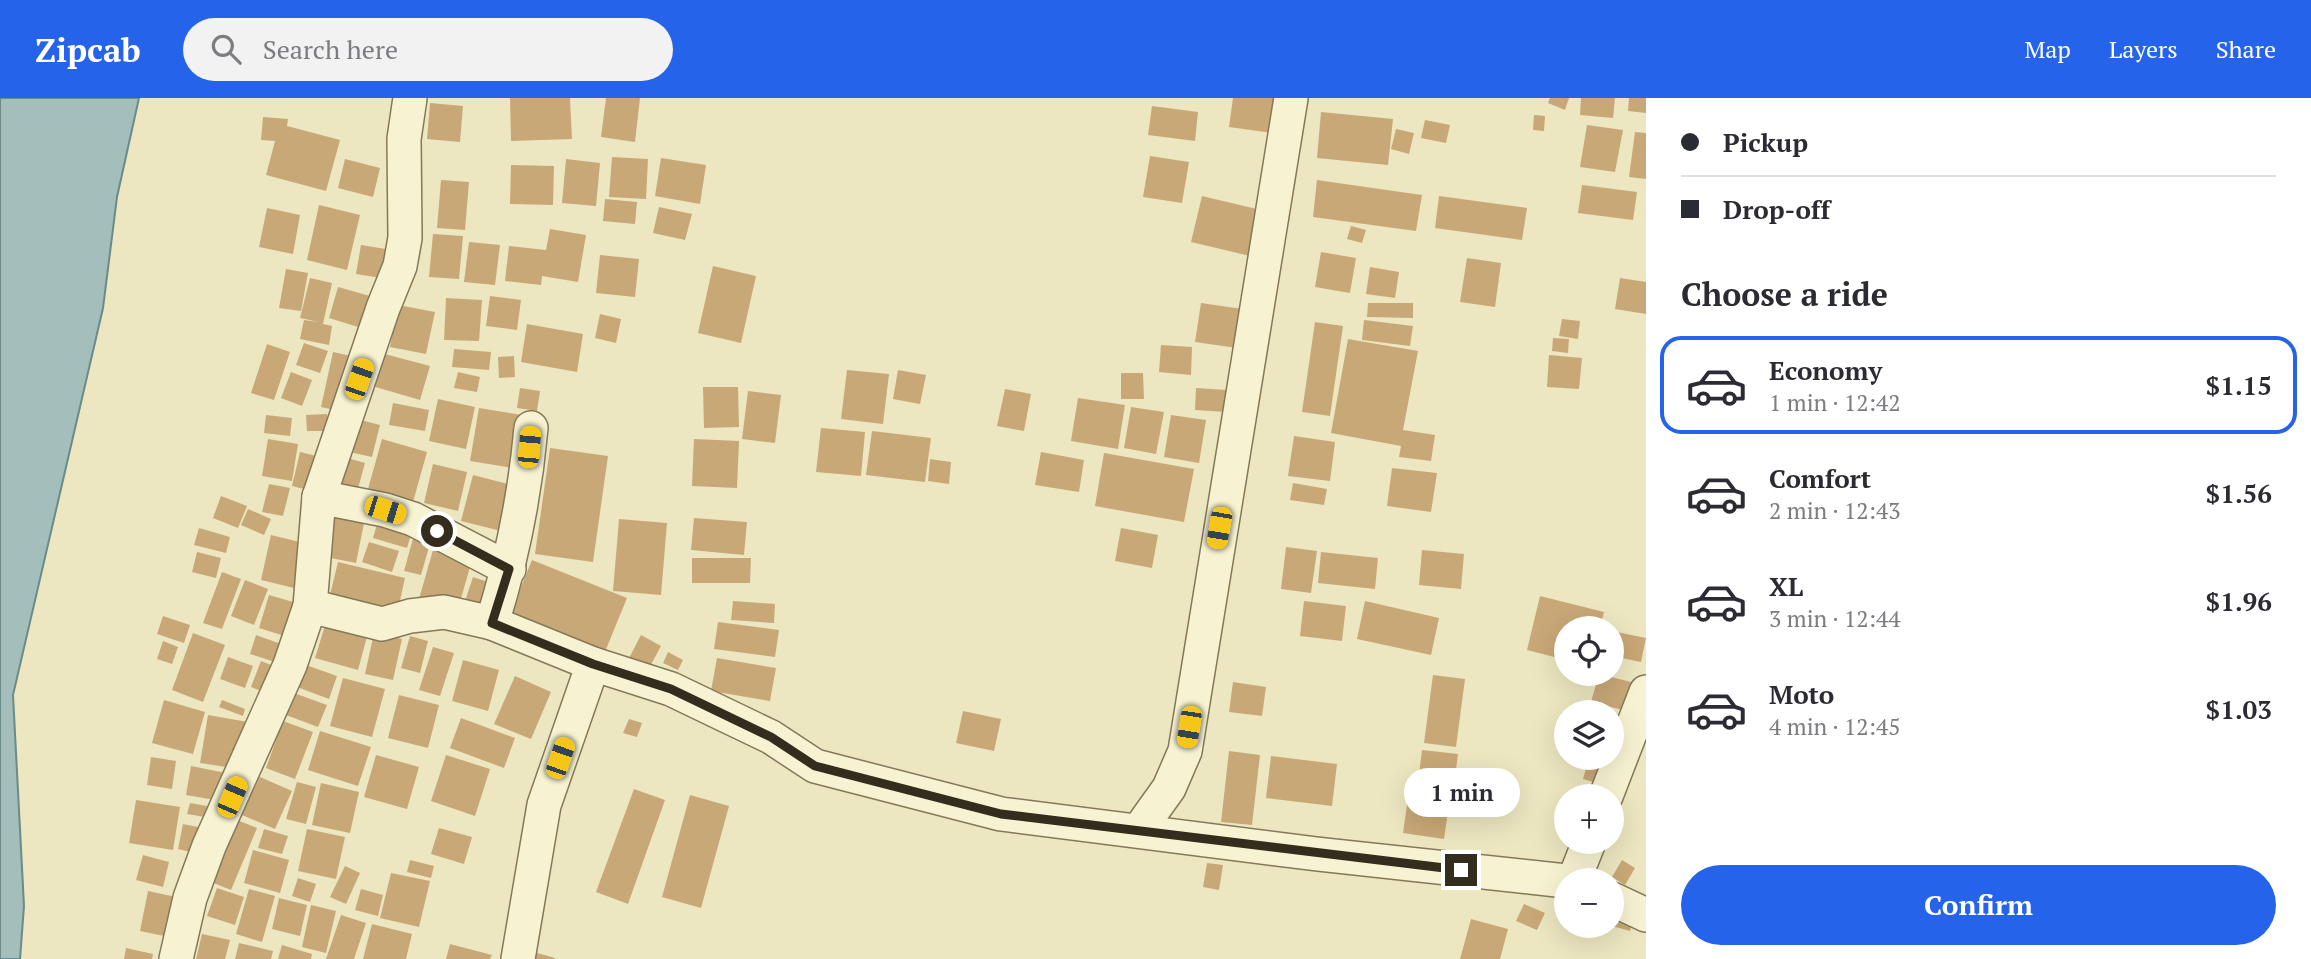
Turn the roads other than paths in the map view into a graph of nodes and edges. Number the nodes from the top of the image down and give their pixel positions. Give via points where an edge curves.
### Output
1 (410, 98) edge
2 (1291, 98) edge
3 (531, 428) dead end
4 (319, 498) junction
5 (509, 569) junction
6 (310, 606) junction
7 (492, 623) junction
8 (593, 664) junction
9 (1646, 692) edge
10 (1611, 784) edge
11 (1139, 830) junction
12 (1554, 880) edge
13 (1624, 905) edge
14 (1646, 915) edge
15 (176, 959) edge
16 (517, 959) edge

1 - 4 street via 404,139 405,238 400,265
2 - 11 street via 1185,751 1170,788
3 - 5 street via 526,486
4 - 5 street via 413,519
4 - 6 street
5 - 7 street
6 - 7 street via 382,624 444,612
6 - 15 street via 290,665 209,846 190,898
7 - 8 street
8 - 11 street via 671,689 771,737 815,766 1001,814
8 - 16 street via 544,805
9 - 10 street
11 - 12 street
13 - 14 street

